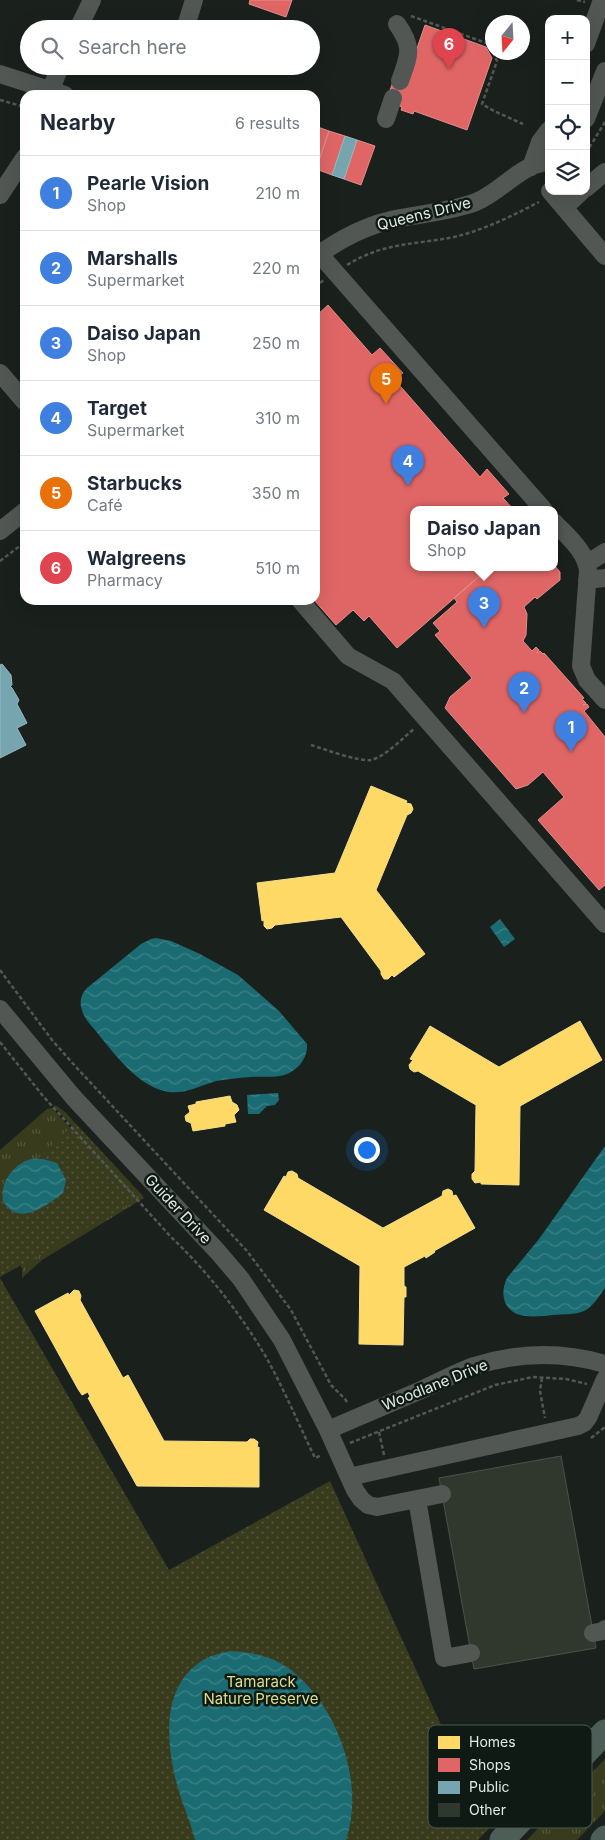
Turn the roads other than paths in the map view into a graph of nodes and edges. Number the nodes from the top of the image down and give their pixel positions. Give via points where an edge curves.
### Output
1 (92, 0) edge
2 (194, 0) edge
3 (602, 0) edge
4 (82, 20) edge
5 (188, 20) edge
6 (403, 20) road end
7 (590, 33) edge
8 (605, 71) edge
9 (0, 74) edge
10 (58, 75) edge
11 (400, 81) dead end
12 (46, 90) edge
13 (56, 90) edge
14 (394, 98) dead end
15 (590, 109) edge
16 (386, 119) dead end
17 (545, 135) edge
18 (545, 162) edge
19 (20, 165) edge
20 (531, 167) junction
21 (605, 172) edge
22 (590, 185) edge
23 (545, 192) edge
24 (0, 195) edge
25 (547, 195) edge
26 (578, 195) edge
27 (564, 208) junction
28 (320, 252) edge
29 (605, 256) edge
30 (320, 257) edge
31 (0, 373) edge
32 (20, 396) edge
33 (539, 506) edge
34 (20, 515) edge
35 (558, 526) edge
36 (0, 531) edge
37 (605, 552) edge
38 (586, 562) junction
39 (605, 578) edge
40 (587, 580) junction
41 (304, 605) edge
42 (605, 700) edge
43 (605, 924) edge
44 (0, 1008) edge
45 (605, 1364) edge
46 (605, 1379) edge
47 (328, 1430) junction
48 (349, 1477) junction
49 (442, 1494) dead end
50 (417, 1499) junction
51 (471, 1653) dead end
52 (605, 1732) edge
53 (592, 1746) edge
54 (513, 1828) edge
55 (502, 1840) edge

1 - 4 street
2 - 5 street
3 - 7 street
6 - 11 street via 409,56
8 - 15 street
9 - 12 street
10 - 13 street
14 - 16 street
17 - 20 street
18 - 20 street, Queens Drive
19 - 24 street
20 - 23 street
20 - 28 street, Queens Drive via 477,201 371,226
21 - 22 street
25 - 27 street
26 - 27 street
27 - 29 street
30 - 33 street
31 - 32 street
34 - 36 street
35 - 38 street
37 - 38 street
38 - 40 street
39 - 40 street
40 - 42 street via 582,670
41 - 43 street via 348,656 393,681
44 - 47 street, Guider Drive via 74,1098 241,1279 282,1340
45 - 47 street, Woodlane Drive via 560,1354 502,1359 473,1366
46 - 48 street via 584,1423 578,1426
47 - 48 street, Guider Drive
48 - 50 street, Guider Drive via 361,1500 368,1505 377,1507
49 - 50 street
50 - 51 street via 444,1658
52 - 53 highway
54 - 55 highway

